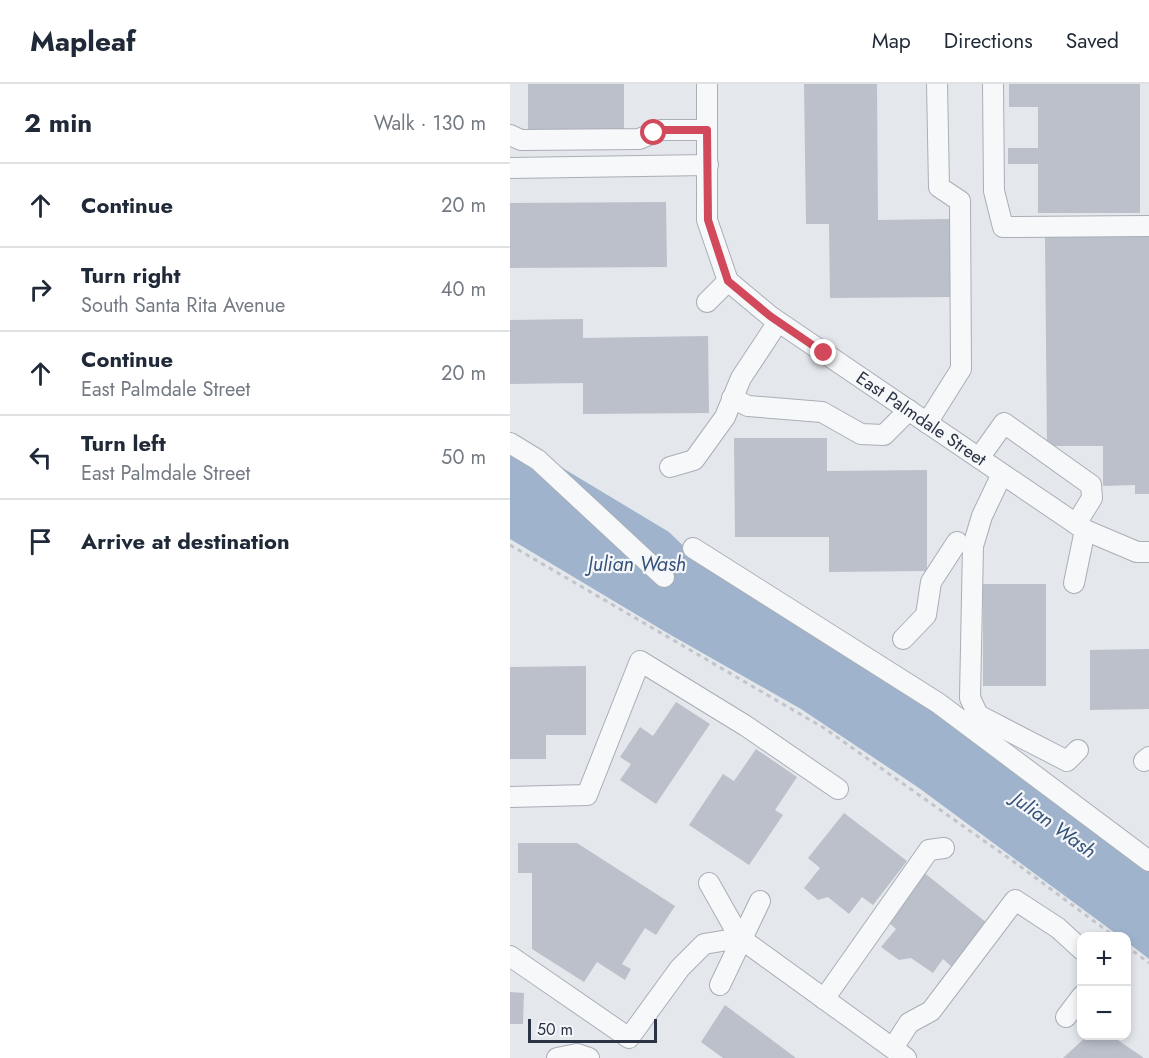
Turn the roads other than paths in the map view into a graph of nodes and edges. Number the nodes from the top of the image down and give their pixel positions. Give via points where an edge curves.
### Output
1 (706, 84) edge
2 (938, 84) edge
3 (993, 84) edge
4 (707, 130) junction
5 (510, 135) edge
6 (708, 165) junction
7 (510, 168) edge
8 (1149, 226) edge
9 (728, 281) junction
10 (706, 302) dead end
11 (778, 322) junction
12 (732, 398) junction
13 (909, 410) junction
14 (927, 423) junction
15 (510, 443) edge
16 (979, 458) junction
17 (670, 467) dead end
18 (1002, 474) junction
19 (1080, 527) junction
20 (957, 542) dead end
21 (693, 548) dead end
22 (1149, 552) edge
23 (664, 577) dead end
24 (1074, 584) dead end
25 (903, 639) dead end
26 (1078, 750) dead end
27 (838, 789) dead end
28 (510, 797) edge
29 (944, 848) dead end
30 (1149, 861) edge
31 (709, 883) dead end
32 (760, 901) dead end
33 (741, 938) junction
34 (1077, 945) edge
35 (510, 956) edge
36 (720, 985) dead end
37 (824, 999) junction
38 (1077, 1003) edge
39 (1066, 1017) dead end
40 (899, 1053) edge
41 (557, 1058) edge
42 (589, 1058) edge

1 - 4 street
2 - 14 street via 939,188 960,201 961,369
3 - 8 street via 994,191 1003,226
4 - 5 street via 661,130 639,139 521,140
4 - 6 street
6 - 7 street
6 - 9 street via 708,220
9 - 10 street
9 - 11 street, East Palmdale Street
11 - 12 street
11 - 13 street, East Palmdale Street
12 - 13 street via 748,406 822,412 861,434 884,435
12 - 17 street via 725,417 694,460
13 - 14 street, East Palmdale Street
14 - 16 street, East Palmdale Street
15 - 23 street via 538,460
16 - 18 street, East Palmdale Street
16 - 19 street via 1005,423 1091,485 1092,498
18 - 19 street, East Palmdale Street
18 - 26 street via 973,546 970,698 978,715 1067,761
19 - 22 street, East Palmdale Street via 1137,552
19 - 24 street
20 - 25 street via 931,582 926,615
21 - 30 street via 938,703
27 - 28 street via 640,661 587,795
29 - 37 street via 929,850
31 - 33 street
32 - 33 street
33 - 35 street via 704,944 680,968 629,1038
33 - 36 street
33 - 37 street
34 - 40 street via 1015,900 931,1011 909,1023
37 - 40 street
38 - 39 street
41 - 42 street via 577,1054

